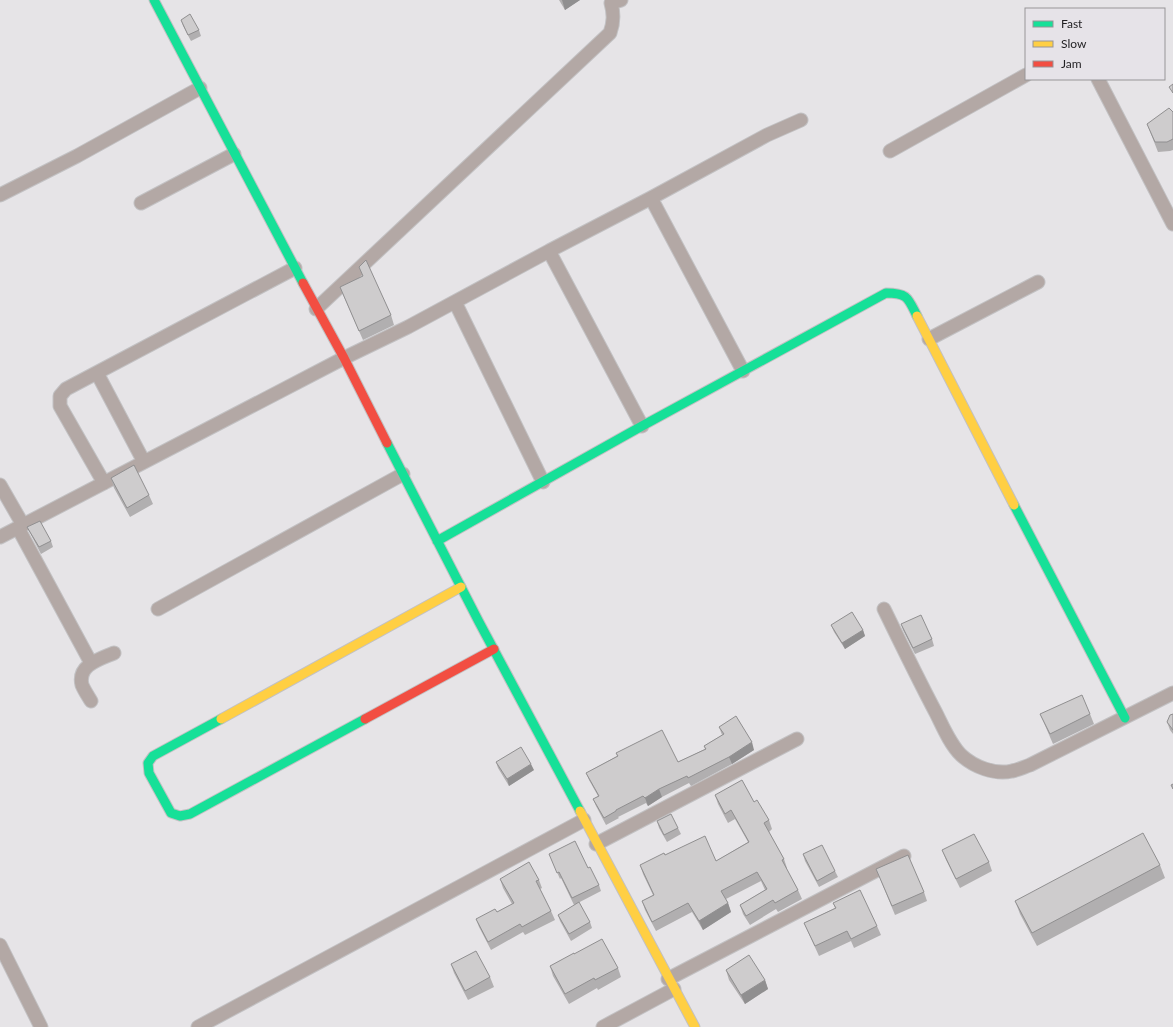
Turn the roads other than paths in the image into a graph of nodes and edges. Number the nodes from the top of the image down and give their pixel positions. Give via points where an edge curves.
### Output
1 (621, 0) edge
2 (158, 2) edge
3 (1025, 76) edge
4 (1099, 80) edge
5 (200, 88) junction
6 (801, 120) dead end
7 (890, 151) dead end
8 (234, 154) junction
9 (0, 194) edge
10 (651, 198) junction
11 (141, 203) dead end
12 (1173, 224) edge
13 (549, 251) junction
14 (295, 268) junction
15 (1038, 282) dead end
16 (455, 302) junction
17 (316, 309) junction
18 (929, 339) junction
19 (344, 358) junction
20 (743, 371) junction
21 (97, 373) junction
22 (642, 426) junction
23 (144, 462) junction
24 (403, 474) junction
25 (543, 482) junction
26 (104, 483) junction
27 (0, 485) edge
28 (20, 527) junction
29 (0, 537) edge
30 (437, 541) junction
31 (461, 587) junction
32 (158, 609) dead end
33 (884, 609) dead end
34 (494, 649) junction
35 (114, 652) dead end
36 (91, 663) junction
37 (1173, 693) edge
38 (91, 701) dead end
39 (1124, 718) junction
40 (797, 739) dead end
41 (584, 820) junction
42 (596, 844) junction
43 (904, 856) edge
44 (0, 945) edge
45 (671, 984) junction
46 (42, 1027) edge
47 (198, 1027) edge
48 (603, 1027) edge
49 (695, 1027) edge

1 - 17 street via 611,3 614,22 610,33
2 - 5 street
3 - 7 street
4 - 12 street
5 - 8 street
5 - 9 street via 77,156
6 - 10 street via 766,135
8 - 11 street
8 - 14 street
10 - 13 street
10 - 20 street
13 - 16 street
13 - 22 street
14 - 17 street
14 - 21 street
15 - 18 street
16 - 19 street
16 - 25 street
17 - 19 street
18 - 20 street via 909,300 899,293 886,293
18 - 39 street
19 - 23 street
19 - 24 street
20 - 22 street
21 - 23 street
21 - 26 street via 66,389 60,396 60,406
22 - 25 street
23 - 26 street
24 - 30 street
24 - 32 street
25 - 30 street
26 - 28 street
27 - 28 street
28 - 29 street
28 - 36 street
30 - 31 street
31 - 34 street
31 - 34 street via 153,756 148,763 149,773 171,813 180,816 190,814
33 - 39 street via 953,745 962,756 986,769 998,772 1012,771 1030,765
34 - 41 street
35 - 36 street
36 - 38 street via 84,669 82,677 82,685
37 - 39 street
40 - 42 street
41 - 42 street
41 - 47 street
42 - 45 street
43 - 45 street
44 - 46 street
45 - 48 street
45 - 49 street

